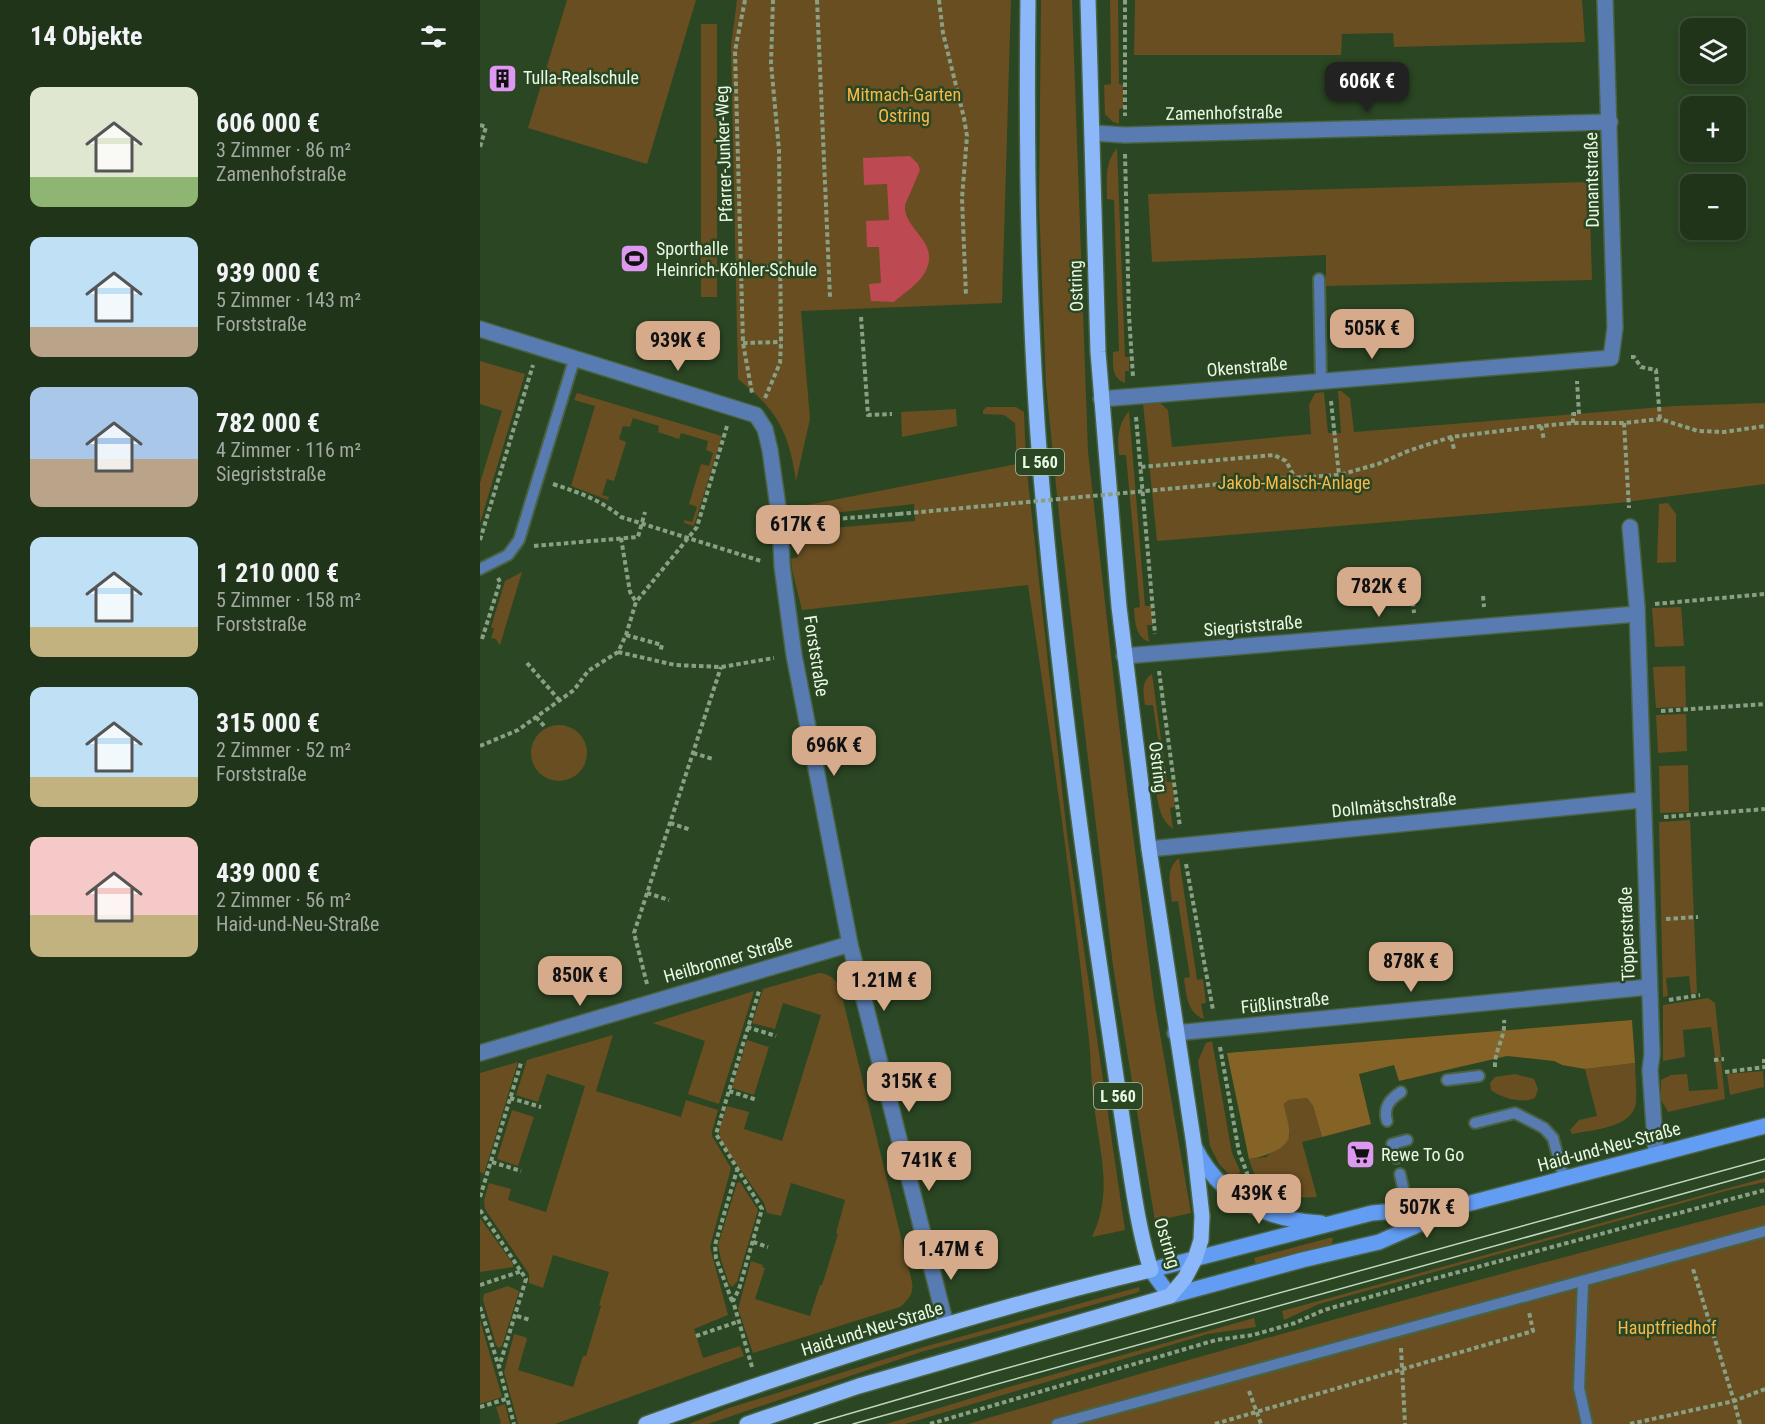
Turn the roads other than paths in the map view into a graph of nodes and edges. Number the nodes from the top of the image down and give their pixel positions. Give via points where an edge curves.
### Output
1 (1028, 0) edge
2 (1088, 0) edge
3 (1605, 0) edge
4 (1610, 122) junction
5 (1092, 133) junction
6 (1319, 279) dead end
7 (480, 329) edge
8 (574, 357) junction
9 (1611, 358) joint
10 (1325, 380) junction
11 (1101, 399) junction
12 (1630, 527) road end
13 (480, 569) edge
14 (1637, 610) junction
15 (1124, 656) junction
16 (1642, 800) junction
17 (1149, 849) junction
18 (850, 944) junction
19 (1649, 987) junction
20 (1175, 1033) junction
21 (480, 1053) edge
22 (1479, 1076) dead end
23 (1447, 1080) dead end
24 (1401, 1092) dead end
25 (1386, 1121) dead end
26 (1475, 1123) dead end
27 (1765, 1126) edge
28 (1407, 1140) dead end
29 (1194, 1145) junction
30 (1656, 1154) junction
31 (1396, 1158) dead end
32 (1400, 1174) dead end
33 (1564, 1179) junction
34 (1463, 1205) junction
35 (1408, 1210) junction
36 (1333, 1224) junction
37 (1765, 1231) edge
38 (1195, 1259) junction
39 (1151, 1270) junction
40 (1583, 1281) junction
41 (1170, 1296) junction
42 (946, 1325) junction
43 (646, 1424) edge
44 (747, 1424) edge
45 (1057, 1424) edge
46 (1587, 1424) edge

1 - 39 main road, Ostring / L 560 via 1028,224 1048,553 1068,739 1115,1074 1140,1232
2 - 5 main road, Ostring
3 - 4 street, Dunantstraße
4 - 5 street, Zamenhofstraße
4 - 9 street, Dunantstraße via 1615,328
5 - 11 main road, Ostring
6 - 10 lane
7 - 8 street
8 - 13 lane via 516,547
8 - 18 street, Forststraße via 756,415 765,429 780,521 794,655
9 - 10 street, Okenstraße
10 - 11 street, Okenstraße
11 - 15 main road, Ostring
12 - 14 street, Töpperstraße
14 - 15 street, Siegriststraße
14 - 16 street, Töpperstraße
15 - 17 main road, Ostring
16 - 17 street, Dollmätschstraße
16 - 19 street, Töpperstraße
17 - 20 main road, Ostring
18 - 21 street, Heilbronner Straße
18 - 42 street, Forststraße
19 - 20 street, Füßlinstraße
19 - 30 street, Töpperstraße
20 - 29 main road, Ostring
22 - 23 lane
24 - 25 lane via 1388,1104
26 - 33 lane via 1515,1113 1544,1128 1552,1138
27 - 30 main road, Haid-und-Neu-Straße
28 - 31 lane via 1392,1144
29 - 36 main road via 1211,1175 1237,1197 1292,1220
29 - 38 main road, Ostring via 1202,1216
30 - 33 main road, Haid-und-Neu-Straße
32 - 35 lane
33 - 34 main road, Haid-und-Neu-Straße
34 - 35 main road, Haid-und-Neu-Straße
34 - 41 main road, Haid-und-Neu-Straße via 1378,1242
35 - 36 main road, Haid-und-Neu-Straße via 1372,1213
36 - 38 main road, Haid-und-Neu-Straße
37 - 40 lane
38 - 39 main road, Haid-und-Neu-Straße
38 - 41 main road, Ostring
39 - 41 main road, Ostring / L 560
39 - 42 main road, Haid-und-Neu-Straße
40 - 45 lane
40 - 46 lane via 1579,1388
41 - 44 main road, Haid-und-Neu-Straße via 870,1382
42 - 43 main road, Haid-und-Neu-Straße

